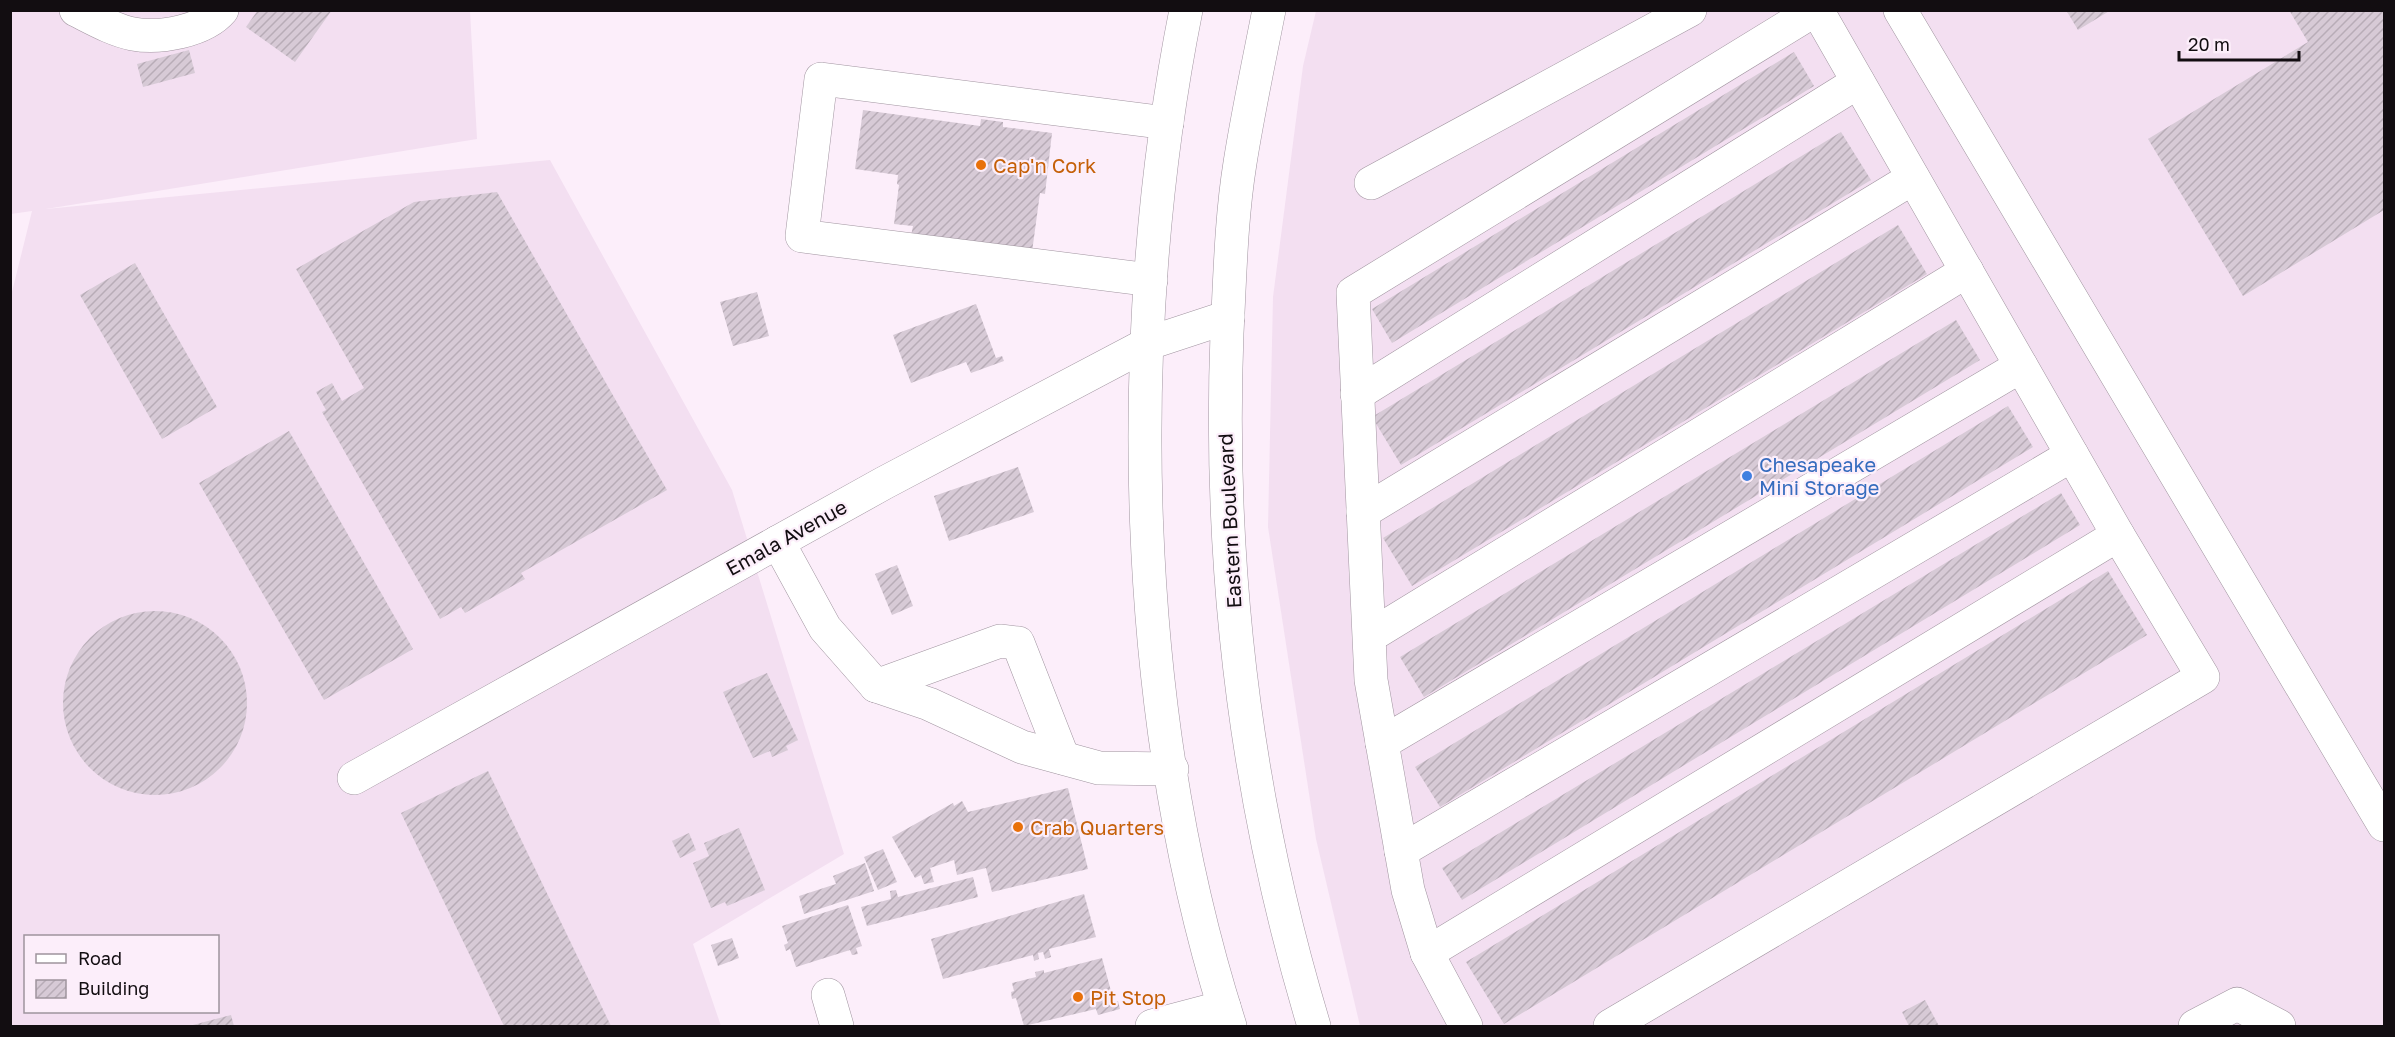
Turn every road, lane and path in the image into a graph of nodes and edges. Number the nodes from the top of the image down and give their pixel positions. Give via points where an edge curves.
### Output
1 (76, 10) edge
2 (222, 10) edge
3 (1186, 10) edge
4 (1269, 10) edge
5 (1690, 10) edge
6 (1816, 10) edge
7 (1900, 10) edge
8 (1858, 82) junction
9 (1167, 123) junction
10 (1913, 178) junction
11 (1371, 183) dead end
12 (1967, 271) junction
13 (1151, 280) junction
14 (1228, 317) junction
15 (1149, 343) junction
16 (2021, 366) junction
17 (1358, 394) junction
18 (2072, 455) junction
19 (1363, 512) junction
20 (2118, 535) junction
21 (778, 542) junction
22 (1370, 636) junction
23 (876, 686) junction
24 (1382, 743) junction
25 (1064, 758) junction
26 (1172, 769) junction
27 (354, 778) dead end
28 (2385, 825) edge
29 (1401, 851) junction
30 (1427, 953) junction
31 (828, 995) dead end
32 (1227, 1017) edge
33 (837, 1026) edge
34 (1152, 1026) edge
35 (1314, 1026) edge
36 (1466, 1026) edge
37 (1610, 1026) edge
38 (2195, 1026) edge
39 (2279, 1026) edge

1 - 2 main road via 134,34 163,34 200,26
3 - 9 main road
4 - 14 main road, Eastern Boulevard via 1240,164
5 - 11 main road
6 - 8 main road
6 - 17 main road via 1353,293
7 - 28 main road
8 - 10 main road
8 - 17 main road
9 - 13 main road
9 - 13 main road via 821,79 802,236
10 - 12 main road
10 - 19 main road
12 - 16 main road
12 - 22 main road
13 - 15 main road
14 - 15 main road, Emala Avenue
14 - 35 main road, Eastern Boulevard via 1224,435 1238,665 1257,790 1287,938
15 - 21 main road, Emala Avenue
15 - 26 main road via 1145,481 1150,594
16 - 18 main road
16 - 24 main road
17 - 19 main road
18 - 20 main road
18 - 29 main road
19 - 22 main road
20 - 30 main road
20 - 37 main road via 2203,676
21 - 23 main road via 825,628
21 - 27 main road, Emala Avenue
22 - 24 main road via 1371,680
23 - 25 main road via 929,704 1022,747
23 - 25 main road via 1000,641 1018,643
24 - 29 main road
25 - 26 main road via 1099,768
26 - 32 main road via 1187,858
29 - 30 main road
30 - 36 main road
31 - 33 main road
32 - 34 main road
38 - 39 main road via 2237,1004

